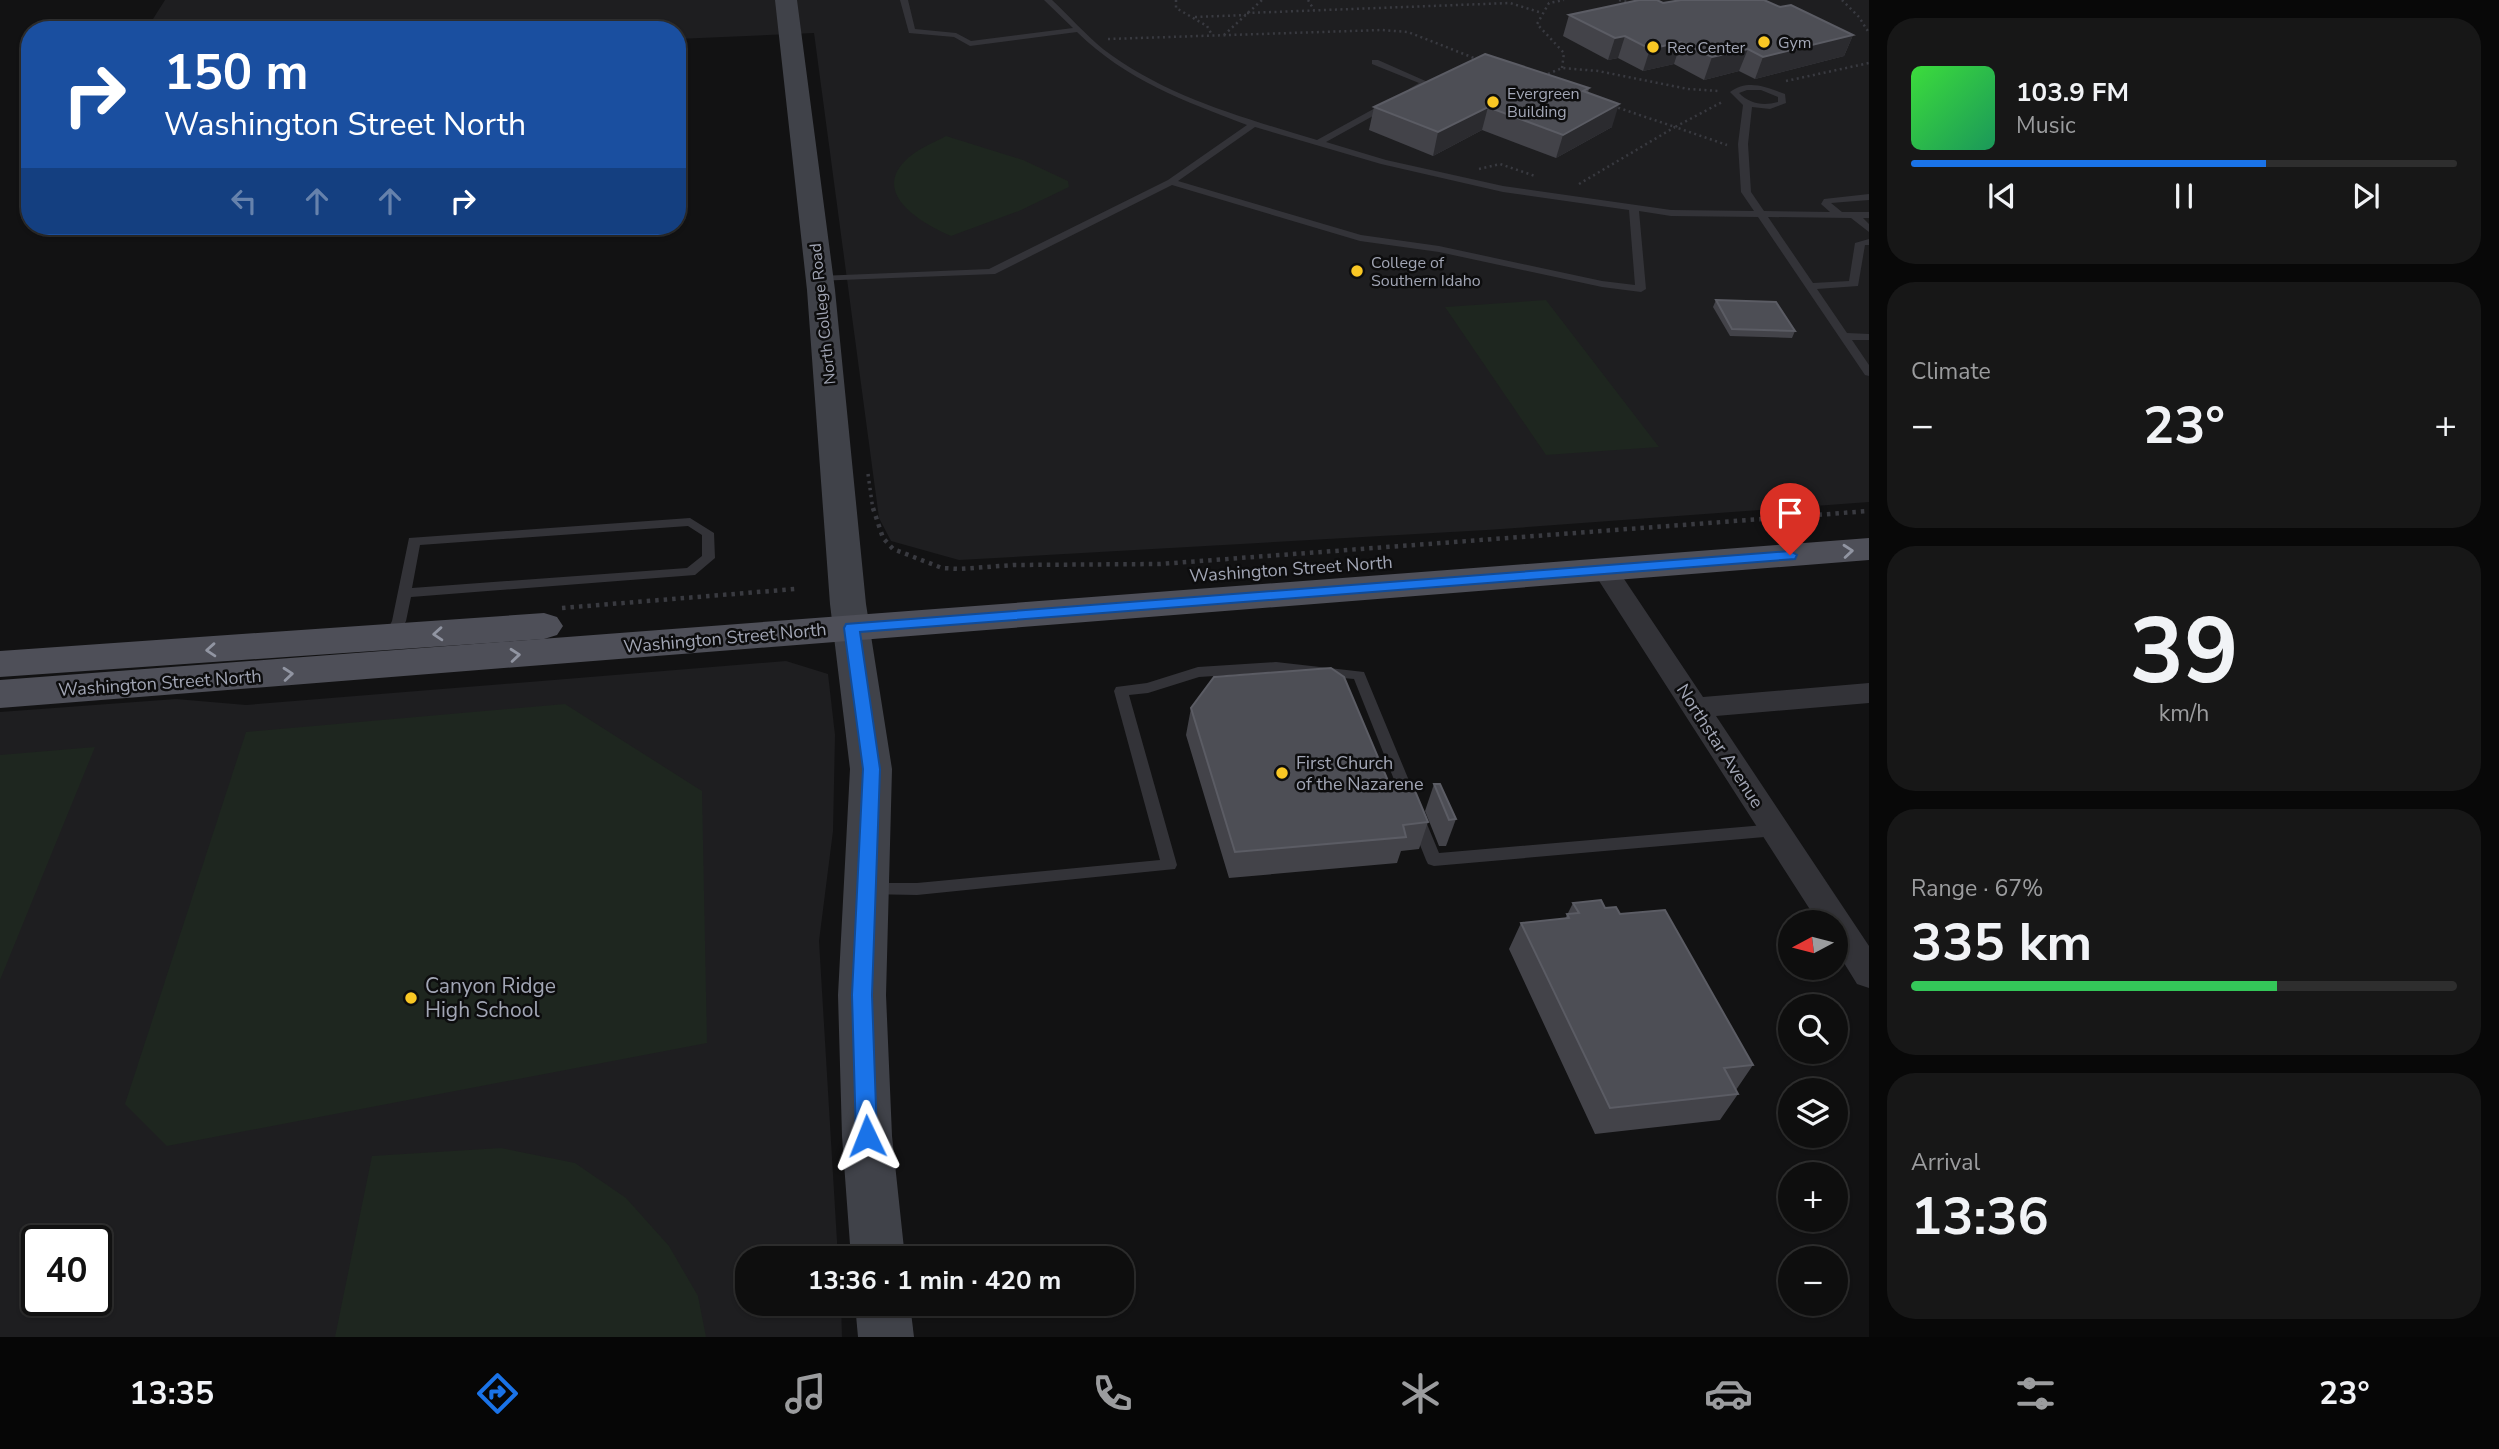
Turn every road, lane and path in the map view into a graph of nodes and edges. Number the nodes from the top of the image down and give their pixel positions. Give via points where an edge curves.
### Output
1 (786, 0) edge
2 (904, 0) edge
3 (1048, 0) edge
4 (1176, 0) edge
5 (1262, 0) edge
6 (1308, 0) edge
7 (1460, 0) edge
8 (1563, 0) edge
9 (1619, 0) edge
10 (1842, 0) edge
11 (1464, 5) junction
12 (1642, 5) edge
13 (1315, 11) junction
14 (1542, 13) junction
15 (1247, 14) junction
16 (1194, 18) junction
17 (1077, 30) junction
18 (1869, 33) edge
19 (1212, 35) junction
20 (1224, 35) junction
21 (1088, 39) junction
22 (1375, 62) dead end
23 (1486, 62) edge
24 (1869, 63) edge
25 (1562, 68) junction
26 (1548, 84) edge
27 (1770, 90) junction
28 (1734, 92) junction
29 (1745, 102) junction
30 (1610, 105) edge
31 (1254, 124) junction
32 (1675, 127) junction
33 (1319, 142) junction
34 (1744, 151) junction
35 (1472, 173) dead end
36 (1546, 180) dead end
37 (1171, 182) junction
38 (1570, 190) dead end
39 (1869, 197) edge
40 (1634, 208) junction
41 (1759, 215) junction
42 (1869, 215) edge
43 (1841, 216) junction
44 (1855, 216) junction
45 (1869, 229) edge
46 (1869, 242) edge
47 (819, 279) junction
48 (1808, 286) junction
49 (1843, 337) junction
50 (1869, 337) edge
51 (1869, 373) edge
52 (866, 463) dead end
53 (1869, 512) edge
54 (1869, 524) edge
55 (1869, 549) edge
56 (1605, 570) junction
57 (405, 593) junction
58 (850, 616) junction
59 (391, 637) junction
60 (0, 664) edge
61 (1869, 693) edge
62 (0, 694) edge
63 (1695, 708) junction
64 (1776, 830) junction
65 (865, 889) junction
66 (1828, 910) edge
67 (1848, 940) edge
68 (1867, 969) edge
69 (877, 1246) edge
70 (884, 1316) edge
71 (886, 1337) edge

1 - 47 street, North College Road
2 - 17 lane via 912,31 957,35 970,44
3 - 17 lane
4 - 16 path via 1176,8
5 - 15 path
6 - 13 path
7 - 11 path
8 - 14 path via 1549,3
9 - 12 path
10 - 18 path
11 - 13 path
11 - 14 path via 1510,3
13 - 15 path
14 - 25 path via 1537,24 1564,52
15 - 16 path
15 - 20 path
16 - 19 path
17 - 21 lane
19 - 20 path
19 - 21 path
20 - 23 path via 1408,32
21 - 31 lane via 1135,75
22 - 33 lane via 1426,83
24 - 27 path via 1780,83
25 - 26 path via 1536,79
25 - 28 path
27 - 28 lane via 1746,87
27 - 29 lane via 1782,96 1782,103
28 - 29 lane
29 - 32 path via 1726,100
29 - 34 lane
30 - 32 path
31 - 33 lane
31 - 37 lane
32 - 34 path
32 - 38 path
33 - 40 lane via 1503,189
34 - 41 lane via 1746,192
35 - 36 path via 1498,162
37 - 40 lane via 1360,238 1438,248 1641,289
37 - 47 lane via 991,272
39 - 43 lane via 1827,201
40 - 41 lane
41 - 43 lane
41 - 48 lane
42 - 44 lane
43 - 44 lane
44 - 45 lane
46 - 48 lane via 1860,243 1854,284
47 - 58 street, North College Road
48 - 49 lane
49 - 50 lane
49 - 51 lane
52 - 53 path via 874,518 883,538 909,556 960,569 1160,564
54 - 58 main road, Washington Street North
56 -> 55 main road, Washington Street North
56 - 58 main road, Washington Street North
56 - 63 street, Northstar Avenue
57 - 57 lane via 690,572 709,558 708,533 690,522 414,541
57 - 59 lane
58 -> 59 main road, Washington Street North
62 -> 58 main road, Washington Street North via 234,678
58 - 65 street, North College Road via 871,769
59 -> 60 main road, Washington Street North
61 - 63 street
63 - 64 street, Northstar Avenue
64 - 65 lane via 1434,860 1359,675 1276,667 1211,671 1121,691 1170,865 917,889
64 - 66 street, Northstar Avenue
65 - 69 street, North College Road via 862,995
67 - 68 street, Northstar Avenue
70 - 71 street

